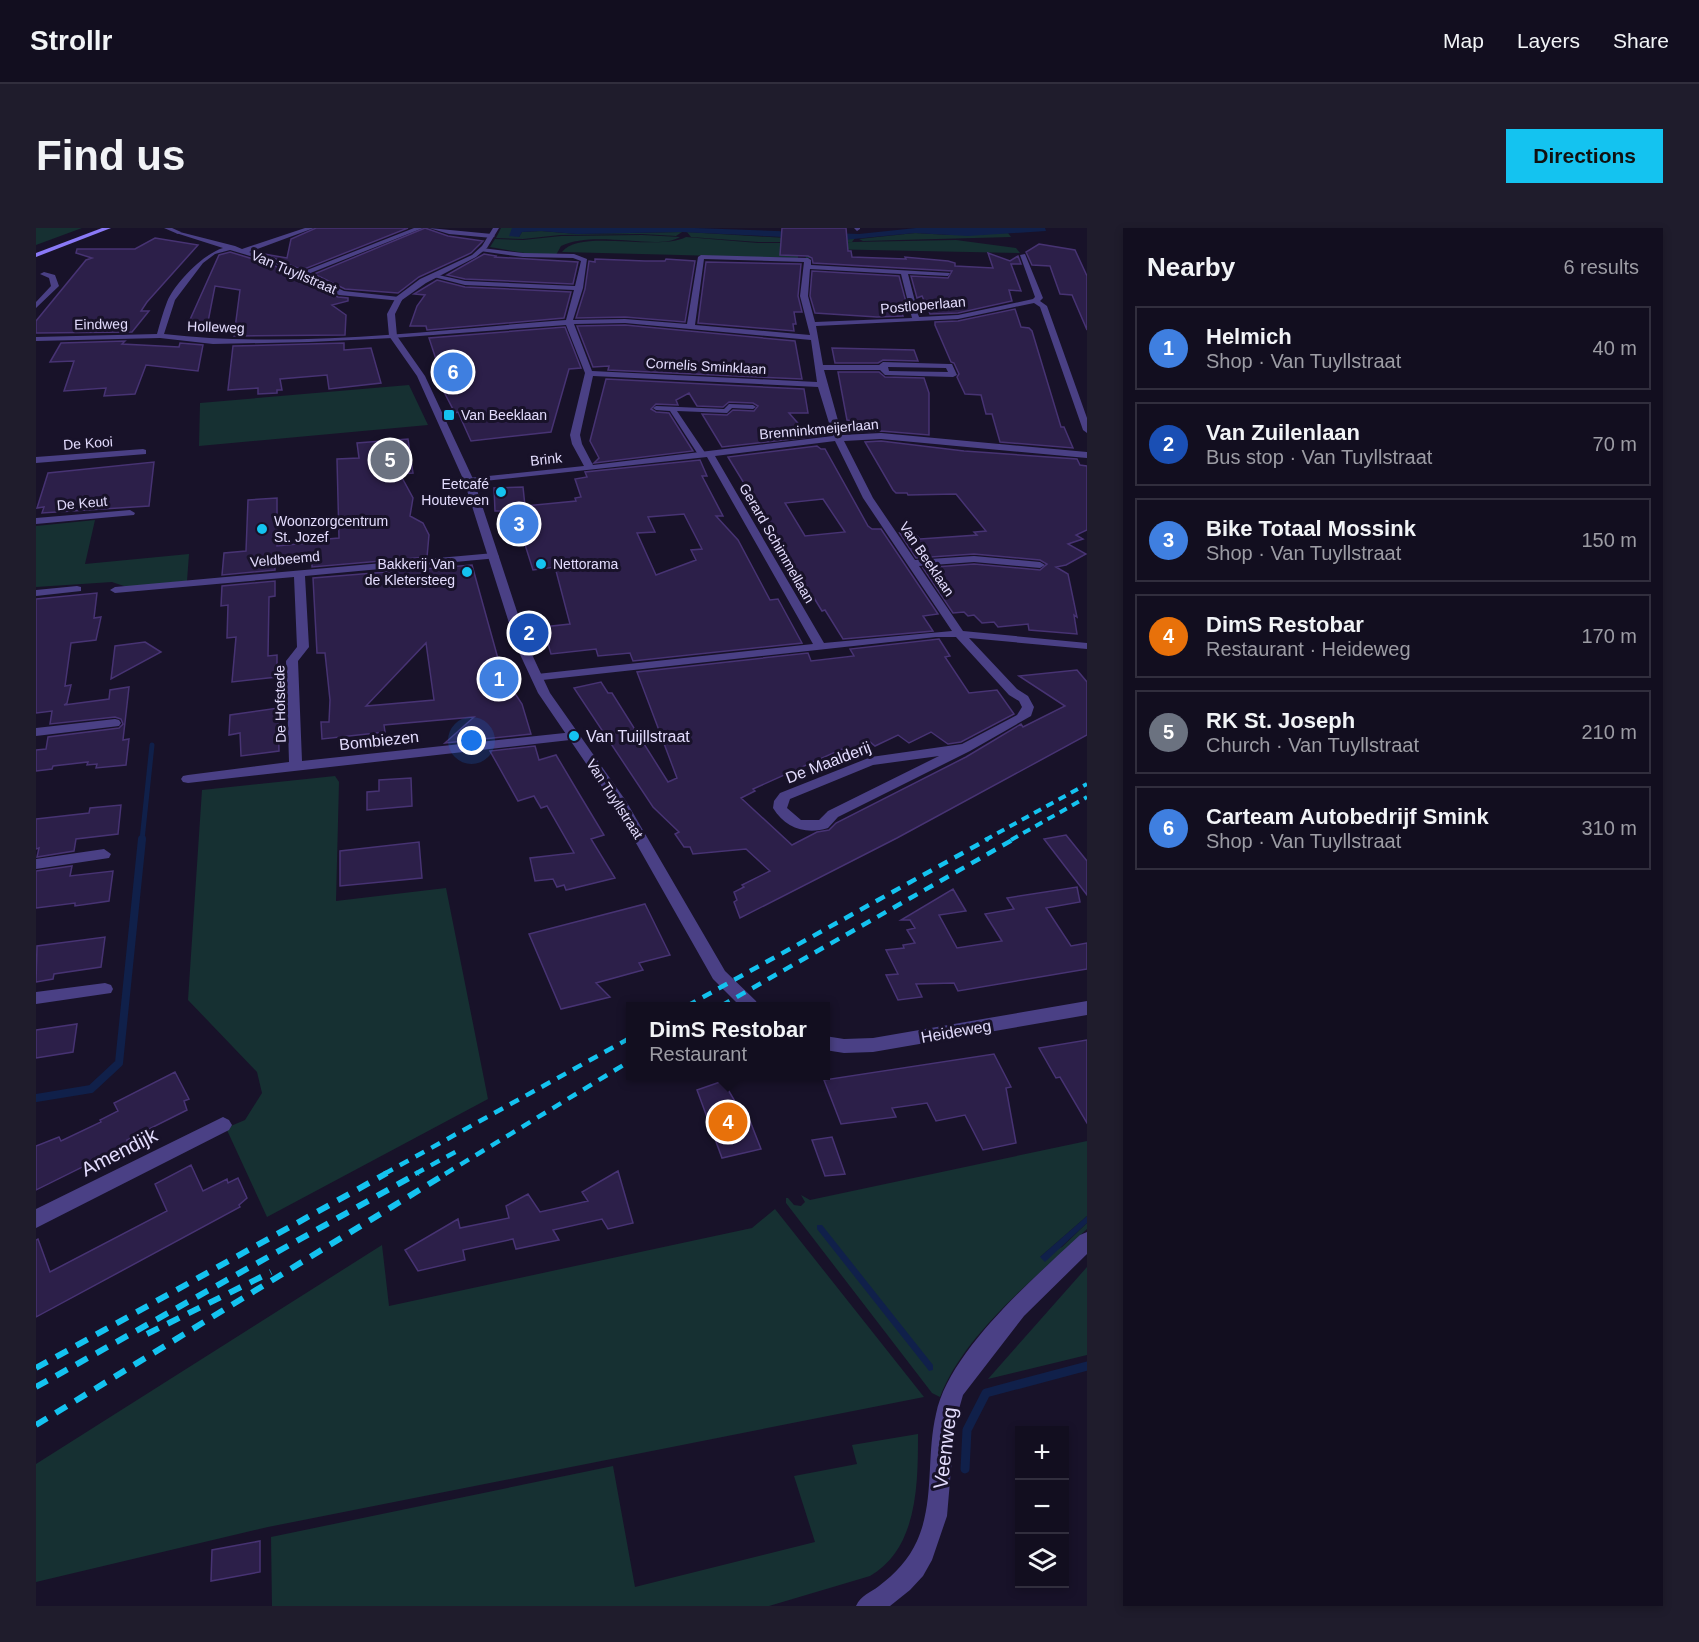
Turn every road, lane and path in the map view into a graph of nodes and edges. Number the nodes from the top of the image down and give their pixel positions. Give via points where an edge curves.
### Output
1 (85, 228) edge
2 (108, 228) edge
3 (167, 228) edge
4 (311, 228) edge
5 (420, 228) edge
6 (432, 228) edge
7 (496, 228) edge
8 (178, 232) joint
9 (68, 234) dead end
10 (492, 236) junction
11 (233, 247) junction
12 (482, 250) junction
13 (244, 251) junction
14 (36, 255) edge
15 (1023, 255) dead end
16 (806, 264) junction
17 (904, 272) junction
18 (44, 274) dead end
19 (303, 274) junction
20 (948, 274) dead end
21 (434, 276) junction
22 (579, 288) junction
23 (399, 298) junction
24 (1035, 301) junction
25 (36, 306) edge
26 (916, 320) junction
27 (569, 322) junction
28 (812, 324) junction
29 (691, 326) junction
30 (160, 336) junction
31 (393, 336) junction
32 (815, 338) junction
33 (39, 339) edge
34 (36, 347) edge
35 (819, 367) junction
36 (884, 368) junction
37 (589, 373) junction
38 (822, 385) junction
39 (753, 407) dead end
40 (656, 408) dead end
41 (672, 409) junction
42 (1087, 430) edge
43 (840, 438) junction
44 (143, 452) dead end
45 (706, 454) junction
46 (1087, 455) edge
47 (36, 460) edge
48 (590, 468) junction
49 (469, 481) junction
50 (130, 513) dead end
51 (36, 521) edge
52 (494, 556) junction
53 (913, 563) junction
54 (1040, 565) dead end
55 (300, 573) junction
56 (77, 589) dead end
57 (115, 590) dead end
58 (36, 593) edge
59 (961, 634) junction
60 (820, 646) junction
61 (1087, 646) edge
62 (537, 678) junction
63 (115, 723) dead end
64 (36, 732) edge
65 (574, 736) junction
66 (965, 748) junction
67 (296, 766) junction
68 (188, 779) dead end
69 (104, 854) dead end
70 (36, 864) edge
71 (105, 989) dead end
72 (36, 998) edge
73 (746, 1002) edge
74 (1087, 1008) edge
75 (830, 1044) edge
76 (223, 1125) dead end
77 (36, 1219) edge
78 (1087, 1241) edge
79 (868, 1606) edge

1 - 9 main road
2 - 14 main road
3 - 8 lane, Van Tuyllstraat
4 - 13 street
5 - 19 street
6 - 10 street
7 - 10 street
8 - 11 street, Van Tuyllstraat
10 - 12 street
11 - 13 street, Van Tuyllstraat
11 - 30 street, Holleweg via 213,253 201,262 171,300
12 - 21 street
12 - 22 street via 580,257 585,260
13 - 19 street, Van Tuyllstraat
15 - 24 street via 1040,298
16 - 17 street
16 - 28 street, Van Beeklaan via 804,296
16 - 29 street via 701,257
17 - 20 street
17 - 26 street
18 - 25 street via 52,278 55,286
19 - 23 street, Van Tuyllstraat via 342,293
21 - 22 street via 465,283
21 - 23 street
22 - 27 street
23 - 31 street via 392,314
24 - 26 street, Postloperlaan via 958,317
24 - 42 street via 1043,306
26 - 28 street, Postloperlaan
27 - 29 street
27 - 31 street
27 - 37 street
28 - 32 street, Van Beeklaan
29 - 32 street
30 - 31 street, Holleweg via 213,342
30 - 33 street, Eindweg
31 - 49 street, Van Tuyllstraat via 421,376
32 - 35 street, Van Beeklaan
33 - 34 street, Eindweg
35 - 36 street
35 - 38 street, Van Beeklaan
36 - 36 street via 885,373 953,375 949,366 883,364
37 - 38 street, Cornelis Sminklaan
37 - 48 street, Brink via 575,435
38 - 43 street, Van Beeklaan
39 - 41 lane via 729,406 727,411
40 - 41 lane
41 - 45 lane
43 - 45 street, Brenninkmeijerlaan
43 - 46 street, Brenninkmeijerlaan via 881,436
43 - 53 street, Van Beeklaan via 868,498
44 - 47 street, De Kooi
45 - 48 street, Brenninkmeijerlaan
45 - 60 street, Gerard Schimmellaan
48 - 49 street, Brink
49 - 52 street, Van Tuyllstraat
50 - 51 street, De Keut
52 - 55 street, Veldbeemd
52 - 62 street, Van Tuyllstraat via 523,648
53 - 54 street via 974,559
53 - 59 street, Van Beeklaan
55 - 57 street, Veldbeemd
55 - 67 street, De Hofstede via 303,647 292,661
56 - 58 street
59 - 60 street
59 - 61 street
59 - 66 street, De Maalderij via 1028,707 1021,718
60 - 62 street
62 - 65 street, Van Tuyllstraat
63 - 64 street
65 - 67 street, Bombiezen
65 - 73 street, Van Tuyllstraat via 621,804 712,964
66 - 66 street, De Maalderij via 871,760 785,796 780,808 790,821 800,825 823,825 833,814
67 - 68 street, Bombiezen
69 - 70 street
71 - 72 street
74 - 75 street, Heideweg via 873,1045
76 - 77 street, Amendijk
78 - 79 street, Veenweg via 1022,1303 962,1376 947,1410 933,1534 906,1580

